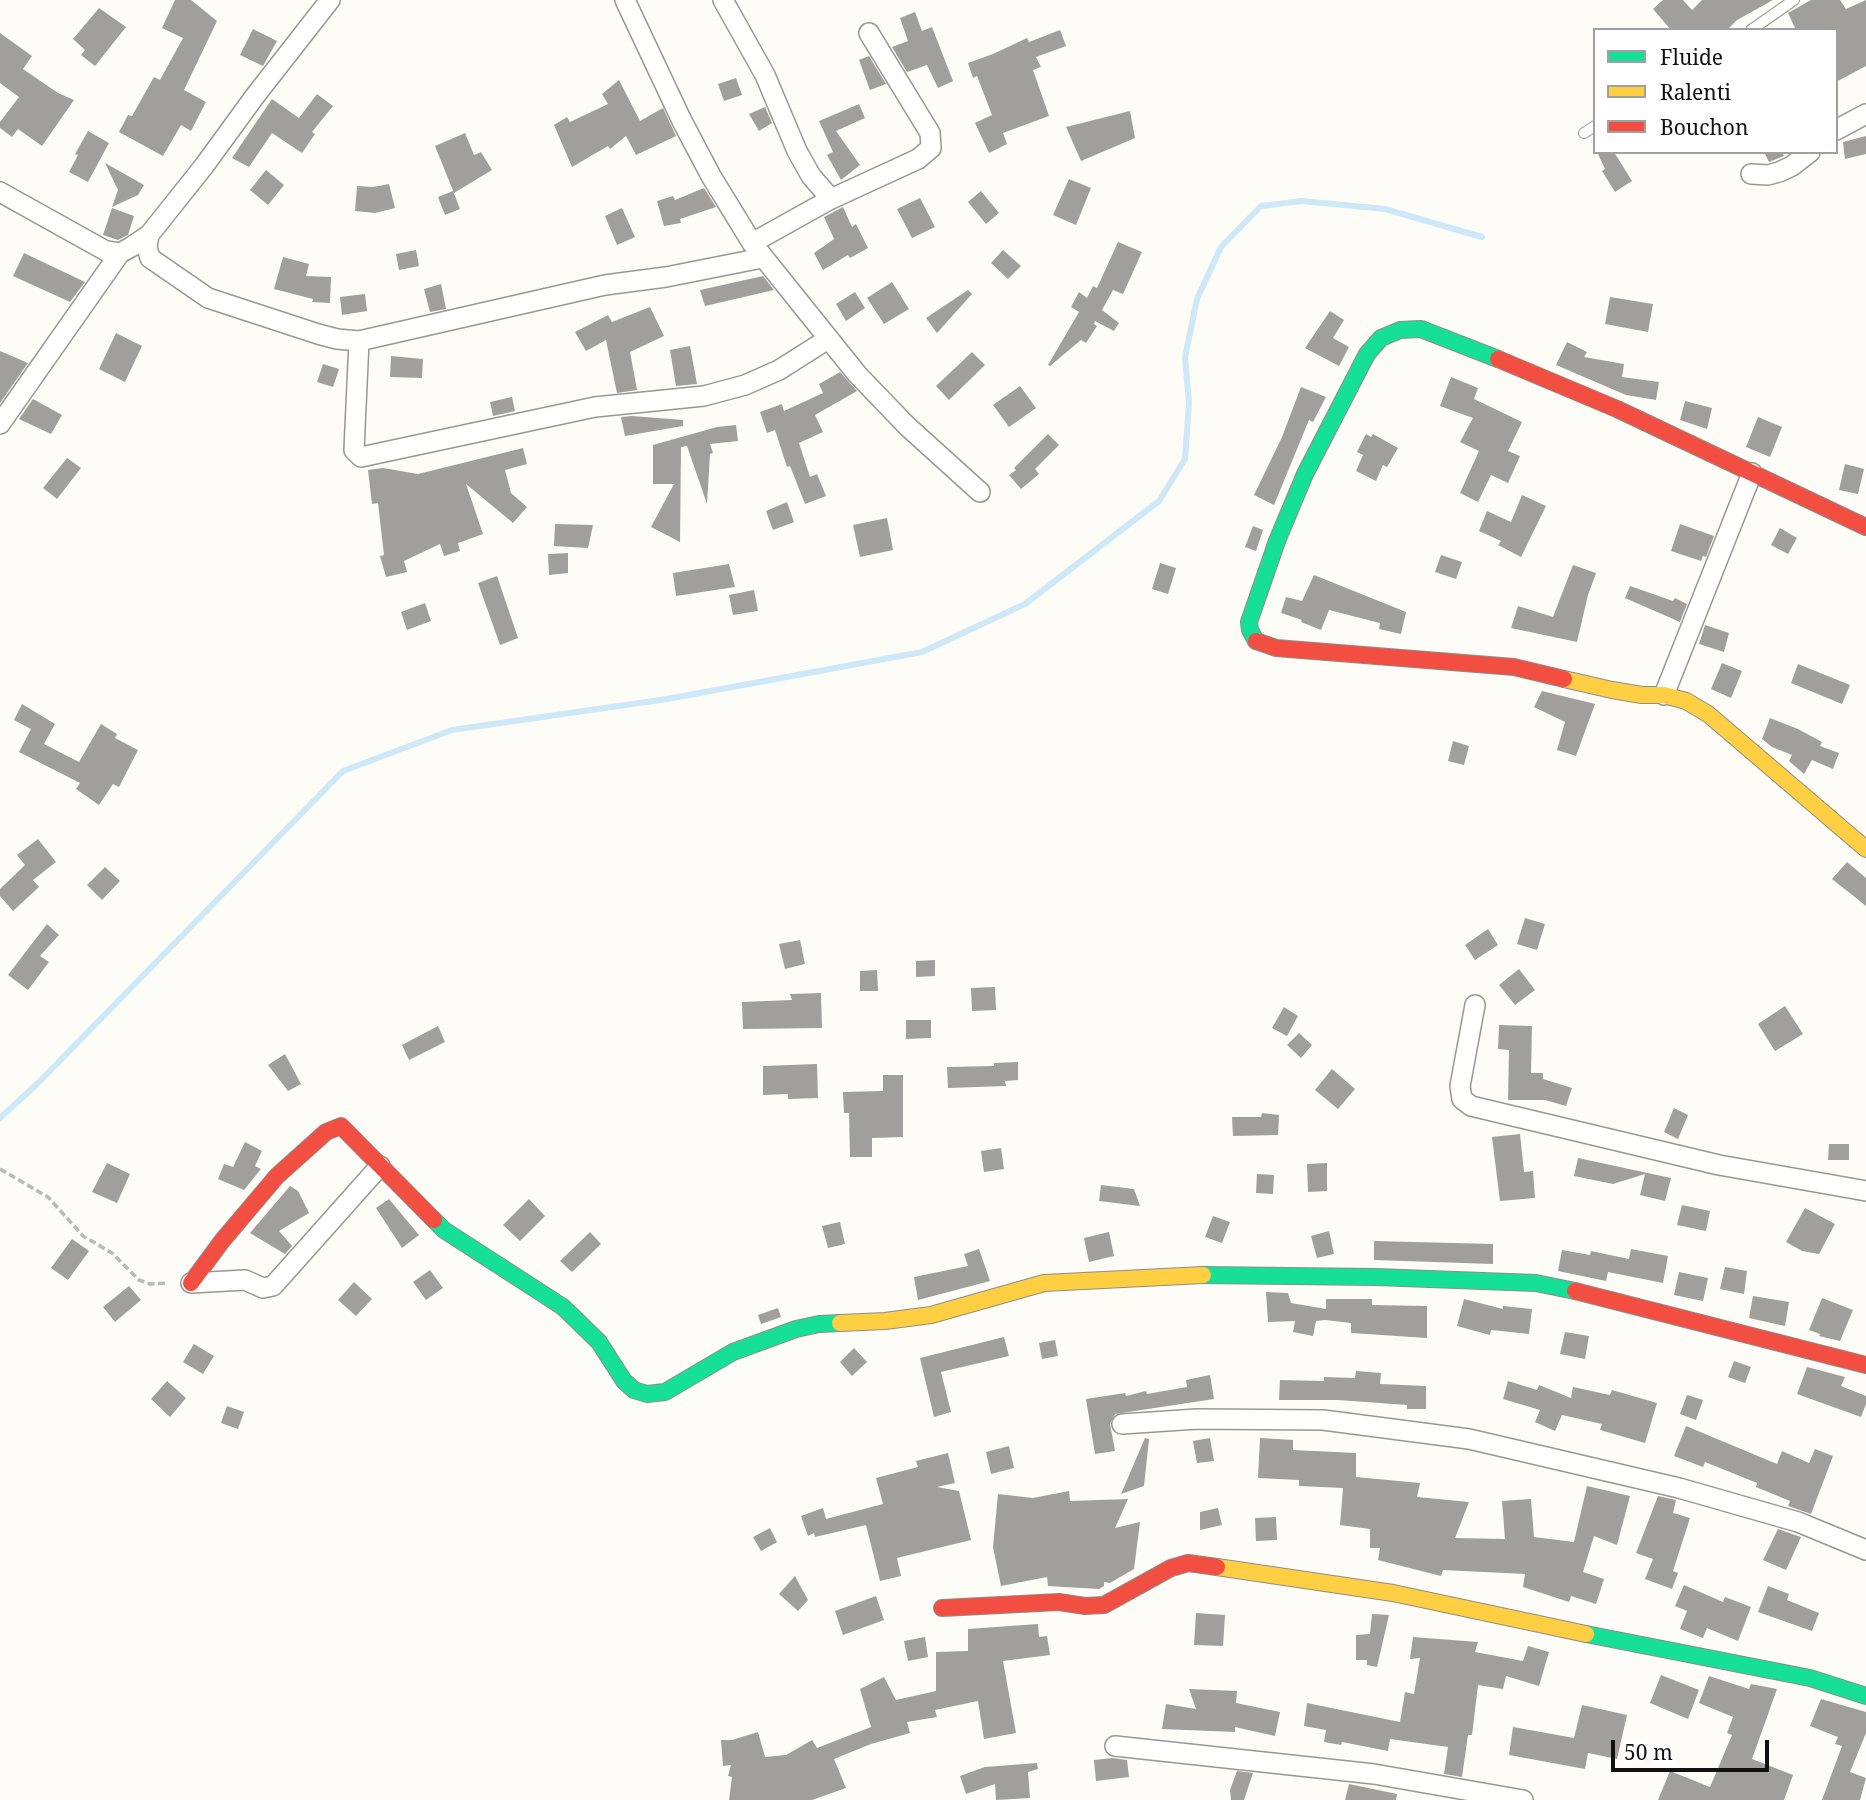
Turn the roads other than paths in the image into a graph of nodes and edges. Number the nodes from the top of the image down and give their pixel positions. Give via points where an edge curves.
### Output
1 (330, 0) edge
2 (625, 0) edge
3 (723, 0) edge
4 (1794, 0) edge
5 (1754, 28) edge
6 (869, 33) dead end
7 (1866, 114) edge
8 (1593, 127) edge
9 (1838, 129) edge
10 (1584, 133) dead end
11 (1807, 154) edge
12 (1751, 174) dead end
13 (0, 192) edge
14 (831, 198) junction
15 (149, 235) junction
16 (757, 251) junction
17 (120, 253) junction
18 (828, 339) junction
19 (359, 341) junction
20 (0, 424) edge
21 (1752, 473) junction
22 (980, 492) dead end
23 (1866, 527) edge
24 (1664, 695) junction
25 (1866, 849) edge
26 (1475, 1005) dead end
27 (380, 1166) junction
28 (1866, 1192) edge
29 (191, 1283) joint
30 (1866, 1365) edge
31 (1122, 1424) dead end
32 (1866, 1550) edge
33 (942, 1608) dead end
34 (1866, 1696) edge
35 (1115, 1746) dead end
36 (1523, 1800) edge

1 - 15 street
2 - 16 street via 682,121
3 - 14 street via 765,75 797,151
4 - 5 lane
6 - 14 street via 930,133 932,148 918,159
7 - 9 street
8 - 10 lane
11 - 12 street via 1779,172
13 - 17 street via 93,245
14 - 16 street
15 - 17 street
15 - 19 street via 150,258 208,298 318,334
16 - 18 street
16 - 19 street via 666,277 605,285
17 - 20 street
18 - 19 street via 779,370 704,396 595,407 361,457 354,450
18 - 22 street via 907,426
21 - 23 street
21 - 24 street
21 - 24 street via 1617,409 1440,335 1421,329 1400,330 1381,338 1367,354 1305,474 1249,622 1256,641 1276,648 1514,667 1612,690
24 - 25 street via 1708,714
26 - 28 street via 1460,1086 1462,1099 1471,1106 1719,1165
27 - 29 street via 273,1286 263,1288 245,1280
27 - 29 street via 346,1129 341,1126 326,1132 277,1177
27 - 30 street via 444,1230 563,1307 599,1342 624,1381 646,1394 665,1392 733,1352 819,1324 930,1315 1044,1283 1203,1275 1536,1283
31 - 32 street via 1197,1419 1323,1420 1469,1438 1679,1488 1798,1522
33 - 34 street via 1059,1602 1104,1605 1188,1563 1392,1592 1810,1678
35 - 36 street via 1374,1774

